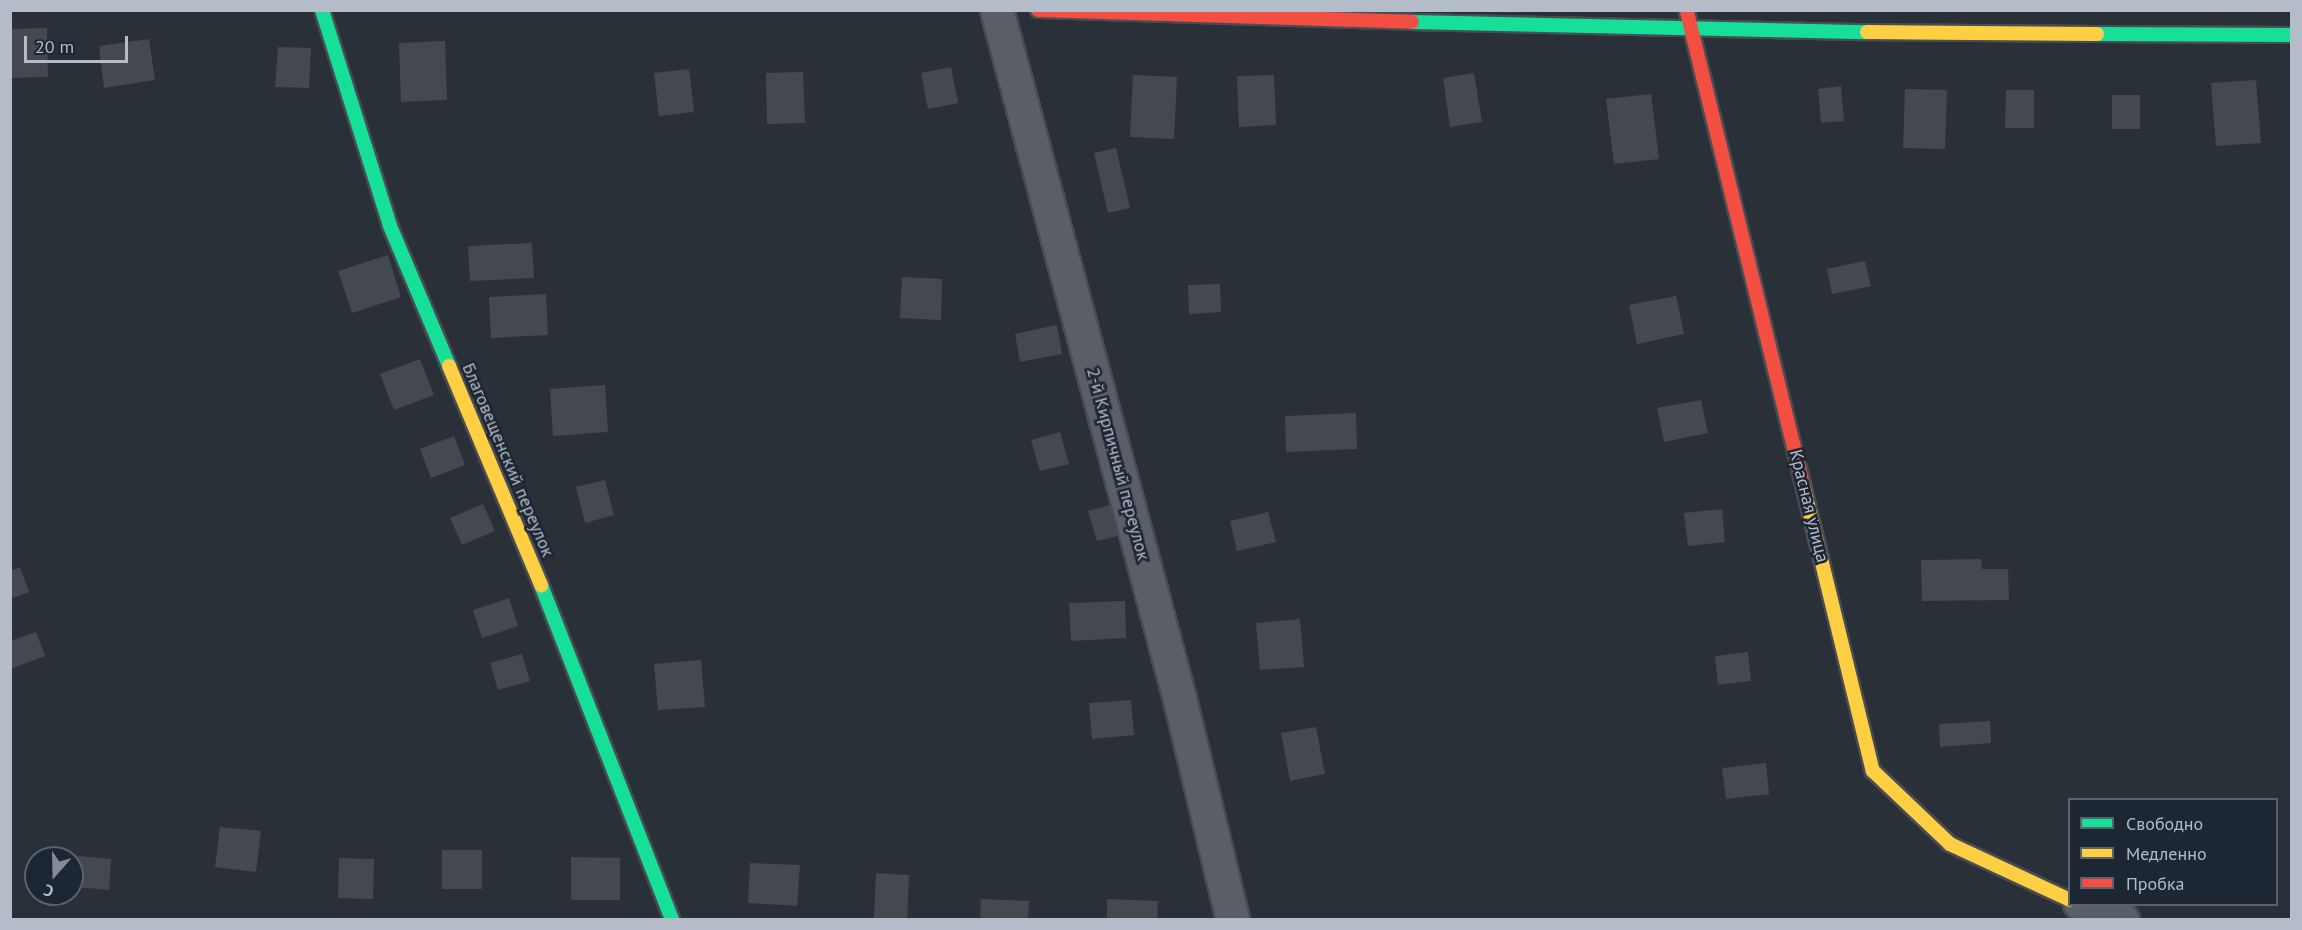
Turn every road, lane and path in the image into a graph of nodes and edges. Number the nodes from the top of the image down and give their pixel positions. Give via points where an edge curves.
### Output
1 (322, 10) edge
2 (997, 10) edge
3 (1038, 10) edge
4 (1686, 10) edge
5 (1694, 31) junction
6 (2292, 35) edge
7 (2068, 899) edge
8 (2085, 906) edge
9 (672, 920) edge
10 (1233, 920) edge
11 (2123, 920) edge

1 - 9 street, Благовещенский переулок via 390,226 531,561
2 - 10 street, 2-й Кирпичный переулок via 1180,699
3 - 5 street
4 - 5 street, Красная улица
5 - 6 street
5 - 7 street, Красная улица via 1873,771 1950,844
8 - 11 street

